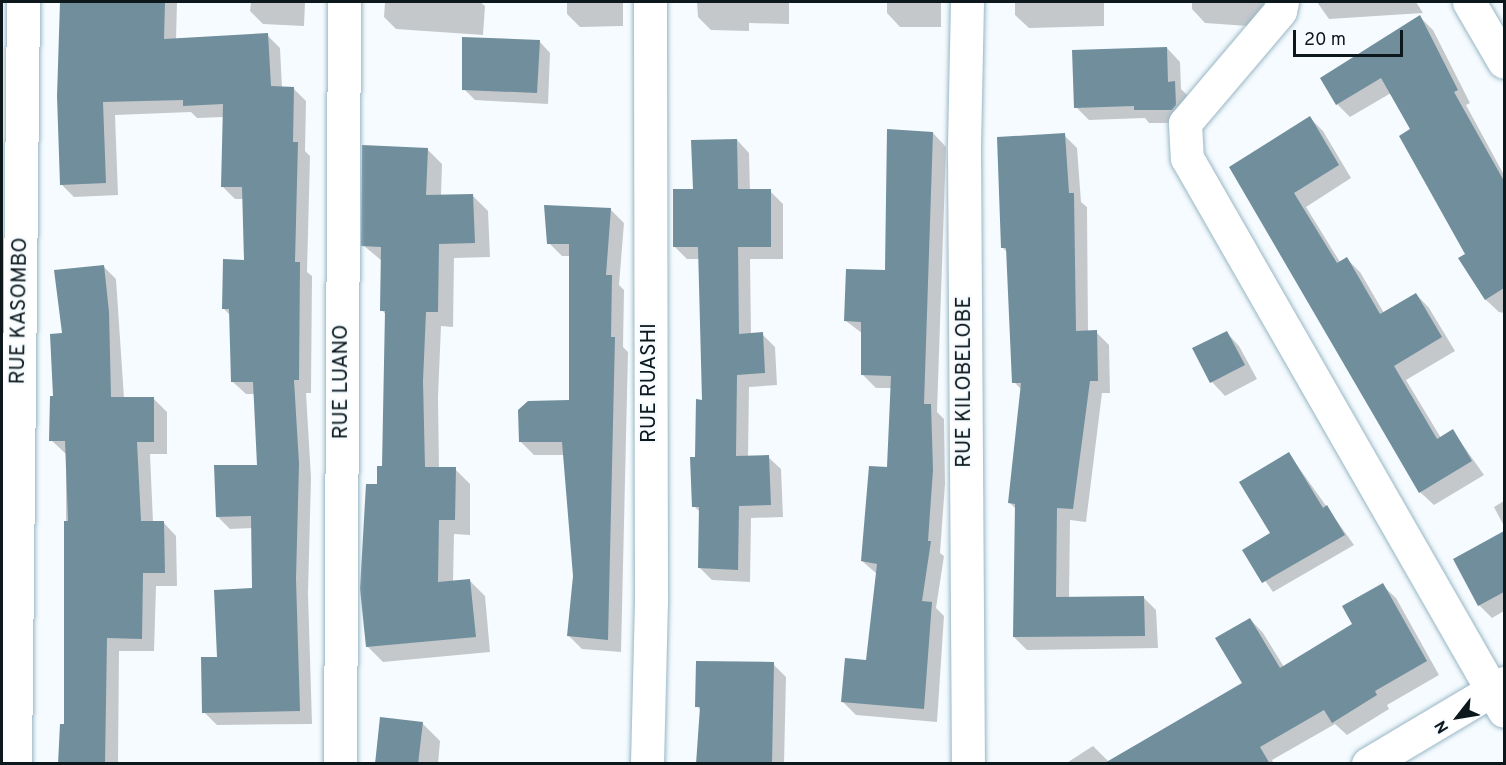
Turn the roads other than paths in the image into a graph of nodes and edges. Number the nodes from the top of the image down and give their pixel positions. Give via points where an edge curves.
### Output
1 (23, 2) edge
2 (344, 2) edge
3 (650, 2) edge
4 (967, 2) edge
5 (1282, 2) edge
6 (1469, 2) edge
7 (1504, 62) edge
8 (1500, 695) edge
9 (15, 764) edge
10 (340, 764) edge
11 (647, 764) edge
12 (968, 764) edge
13 (1368, 764) edge

1 - 9 street, RUE KASOMBO
2 - 10 street, RUE LUANO
3 - 11 street, RUE RUASHI
4 - 12 street, RUE KILOBELOBE via 964,151
5 - 8 street via 1280,11 1185,123 1187,158
6 - 7 street
8 - 13 street

